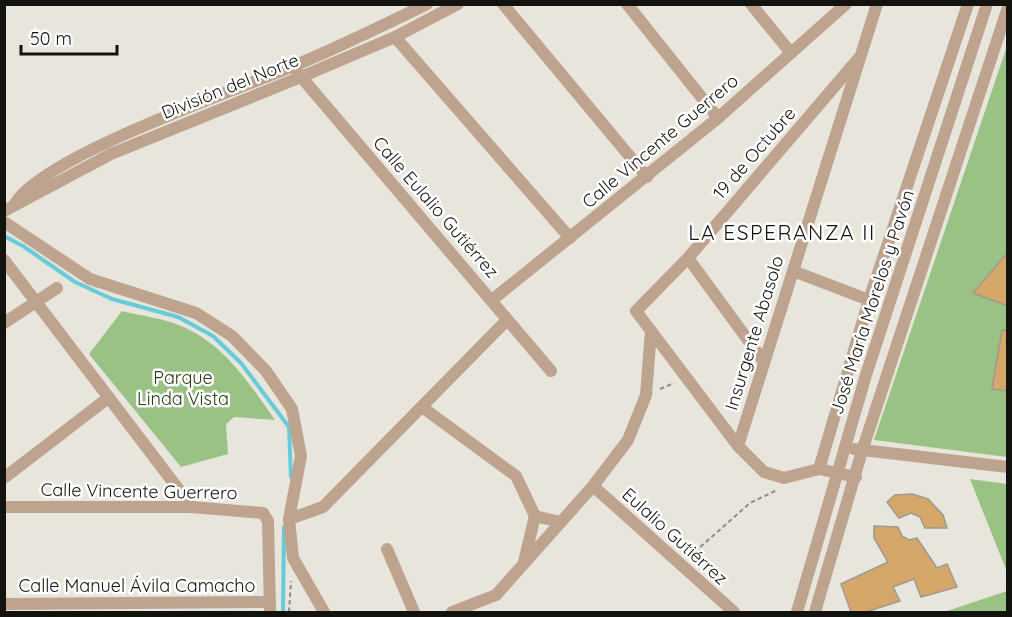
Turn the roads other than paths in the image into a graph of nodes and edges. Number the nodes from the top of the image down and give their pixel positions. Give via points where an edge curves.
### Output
1 (427, 4) edge
2 (458, 4) edge
3 (503, 4) edge
4 (627, 4) edge
5 (751, 4) edge
6 (846, 4) edge
7 (877, 4) edge
8 (968, 4) edge
9 (987, 4) edge
10 (1008, 7) edge
11 (394, 37) junction
12 (791, 53) junction
13 (858, 59) junction
14 (293, 66) junction
15 (301, 77) junction
16 (718, 118) junction
17 (647, 177) junction
18 (16, 202) junction
19 (4, 211) edge
20 (4, 222) edge
21 (570, 238) junction
22 (688, 258) junction
23 (4, 260) edge
24 (793, 271) junction
25 (57, 288) dead end
26 (492, 300) junction
27 (869, 300) junction
28 (35, 303) junction
29 (507, 320) junction
30 (4, 323) edge
31 (651, 331) junction
32 (764, 362) junction
33 (550, 371) dead end
34 (108, 398) junction
35 (422, 407) junction
36 (738, 446) junction
37 (846, 446) junction
38 (862, 451) junction
39 (1008, 467) edge
40 (819, 469) junction
41 (837, 472) junction
42 (856, 477) junction
43 (4, 478) edge
44 (593, 486) junction
45 (4, 507) edge
46 (192, 507) junction
47 (535, 516) junction
48 (289, 519) junction
49 (560, 522) junction
50 (387, 549) dead end
51 (524, 564) junction
52 (4, 604) edge
53 (270, 608) edge
54 (324, 612) edge
55 (414, 612) edge
56 (452, 612) edge
57 (734, 612) edge
58 (797, 612) edge
59 (815, 612) edge

1 - 14 street, División del Norte
2 - 11 street, División del Norte
3 - 17 street
4 - 16 street
5 - 12 street
6 - 12 street, Calle Vincente Guerrero
7 - 13 street, 19 de Octubre
8 - 27 street
9 - 37 street, José María Morelos y Pavón
10 - 38 street, José María Morelos y Pavón
11 - 15 street, División del Norte
11 - 21 street
12 - 16 street, Calle Vincente Guerrero
13 - 22 street, 19 de Octubre
13 - 24 street, Insurgente Abasolo
14 - 15 street, Calle Eulalio Gutiérrez
14 - 18 street, División del Norte via 105,144 24,189
15 - 18 street, División del Norte via 111,154 57,180 31,198
15 - 26 street, Calle Eulalio Gutiérrez
16 - 17 street, Calle Vincente Guerrero
17 - 21 street, Calle Vincente Guerrero
18 - 19 street, División del Norte
20 - 48 street via 90,279 196,313 231,336 266,371 292,409 301,456
21 - 26 street, Calle Vincente Guerrero
22 - 31 street, 19 de Octubre via 636,311
22 - 32 street
23 - 28 street
24 - 27 street
24 - 32 street, Insurgente Abasolo
25 - 28 street
26 - 29 street, Calle Eulalio Gutiérrez
27 - 40 street
28 - 30 street
28 - 34 street
29 - 33 street, Calle Eulalio Gutiérrez
29 - 35 street
31 - 36 street
31 - 44 street via 646,395 628,440
32 - 36 street, Insurgente Abasolo
34 - 43 street
34 - 46 street
35 - 47 street via 516,476
35 - 48 street via 323,507
36 - 40 street via 764,472 784,478
37 - 38 street
37 - 41 street, José María Morelos y Pavón
38 - 39 street
38 - 42 street, José María Morelos y Pavón
40 - 41 street
41 - 42 street
41 - 58 street, José María Morelos y Pavón
42 - 59 street, José María Morelos y Pavón
44 - 49 street
44 - 57 street, Eulalio Gutiérrez
45 - 46 street, Calle Vincente Guerrero
46 - 53 street, Calle Vincente Guerrero via 263,513 268,521
47 - 49 street
47 - 51 street
48 - 54 street via 293,558
49 - 51 street
50 - 55 street
51 - 56 street via 496,595
52 - 53 street, Calle Manuel Ávila Camacho

